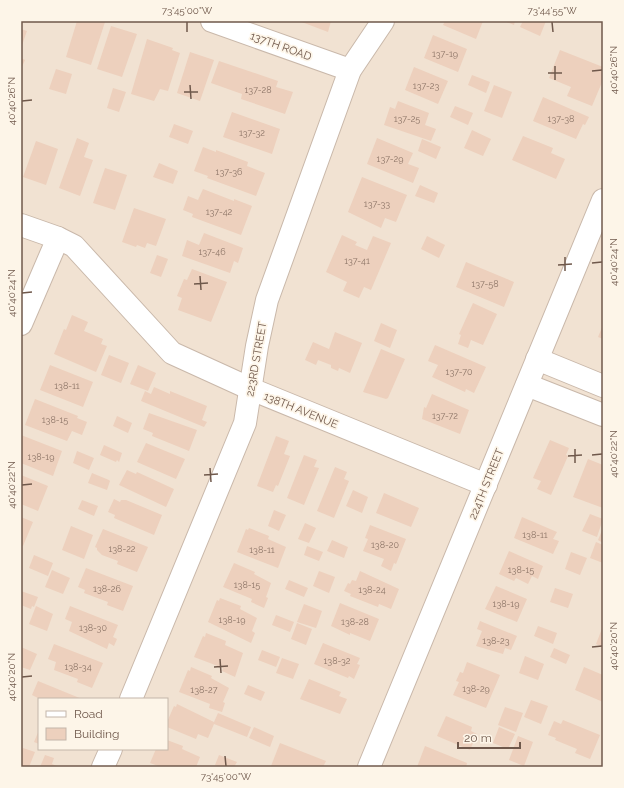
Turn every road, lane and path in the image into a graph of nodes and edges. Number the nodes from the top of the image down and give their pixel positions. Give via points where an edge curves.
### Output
1 (212, 21) edge
2 (383, 21) edge
3 (350, 70) junction
4 (603, 200) edge
5 (21, 225) edge
6 (58, 238) junction
7 (21, 324) edge
8 (537, 360) junction
9 (527, 385) junction
10 (603, 386) edge
11 (251, 389) junction
12 (603, 415) edge
13 (486, 485) junction
14 (132, 698) edge
15 (111, 750) edge
16 (103, 767) edge
17 (369, 767) edge

1 - 3 street, 137TH ROAD
2 - 3 street, 223RD STREET
3 - 11 street, 223RD STREET via 267,300
4 - 8 street, 224TH STREET
5 - 6 street, 138TH AVENUE
6 - 7 street
6 - 11 street, 138TH AVENUE via 74,246 172,353
8 - 9 street, 224TH STREET
8 - 10 street
9 - 12 street
9 - 13 street, 224TH STREET
11 - 13 street, 138TH AVENUE
11 - 14 street, 223RD STREET via 245,423
13 - 17 street, 224TH STREET
15 - 16 street

